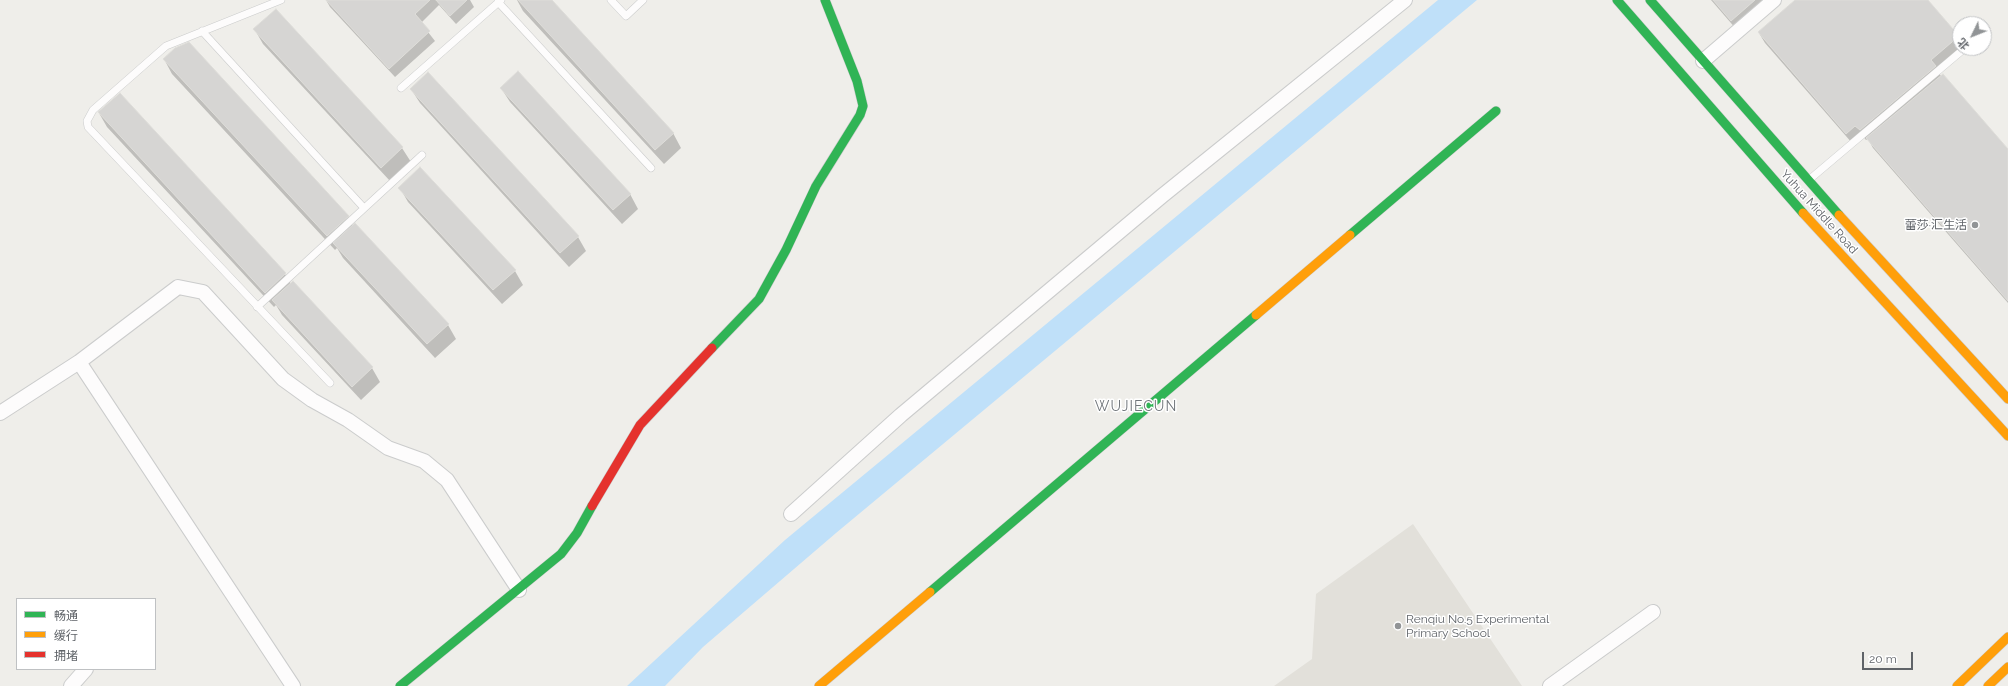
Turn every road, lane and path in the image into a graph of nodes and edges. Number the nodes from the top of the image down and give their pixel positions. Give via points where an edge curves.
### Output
1 (281, 0) edge
2 (610, 0) edge
3 (643, 0) edge
4 (825, 0) edge
5 (1404, 0) edge
6 (1617, 0) edge
7 (1650, 0) edge
8 (1774, 0) edge
9 (500, 1) edge
10 (202, 32) junction
11 (1956, 56) edge
12 (1703, 61) junction
13 (401, 88) dead end
14 (1496, 110) dead end
15 (422, 155) dead end
16 (652, 168) dead end
17 (1808, 181) junction
18 (364, 208) junction
19 (257, 307) junction
20 (79, 362) junction
21 (330, 383) dead end
22 (2008, 400) edge
23 (0, 413) edge
24 (2008, 436) edge
25 (791, 514) dead end
26 (519, 590) junction
27 (1653, 612) dead end
28 (2008, 637) edge
29 (2008, 667) edge
30 (85, 670) edge
31 (70, 686) edge
32 (293, 686) edge
33 (400, 686) edge
34 (820, 686) edge
35 (1550, 686) edge
36 (1957, 686) edge
37 (1988, 686) edge

1 - 10 lane
2 - 3 lane via 626,16
4 - 26 street via 857,81 863,106 860,115 816,186 786,250 759,299 640,426 610,473 577,533 561,554
5 - 25 street via 1162,196 913,404
6 - 24 street, Yuhua Middle Road via 1824,236
7 - 12 street, Yuhua Middle Road
8 - 12 street
9 - 13 lane
9 - 16 lane
10 - 18 lane
10 - 19 lane via 166,46 153,56 93,110 87,122 88,127
11 - 17 lane
12 - 17 street, Yuhua Middle Road
14 - 34 street
15 - 18 lane
17 - 22 street, Yuhua Middle Road
18 - 19 lane
19 - 21 lane
20 - 23 street
20 - 26 street via 178,287 203,292 283,379 388,448 424,461 447,480
20 - 32 street
26 - 33 street
27 - 35 street
28 - 36 street
29 - 37 street
30 - 31 street

